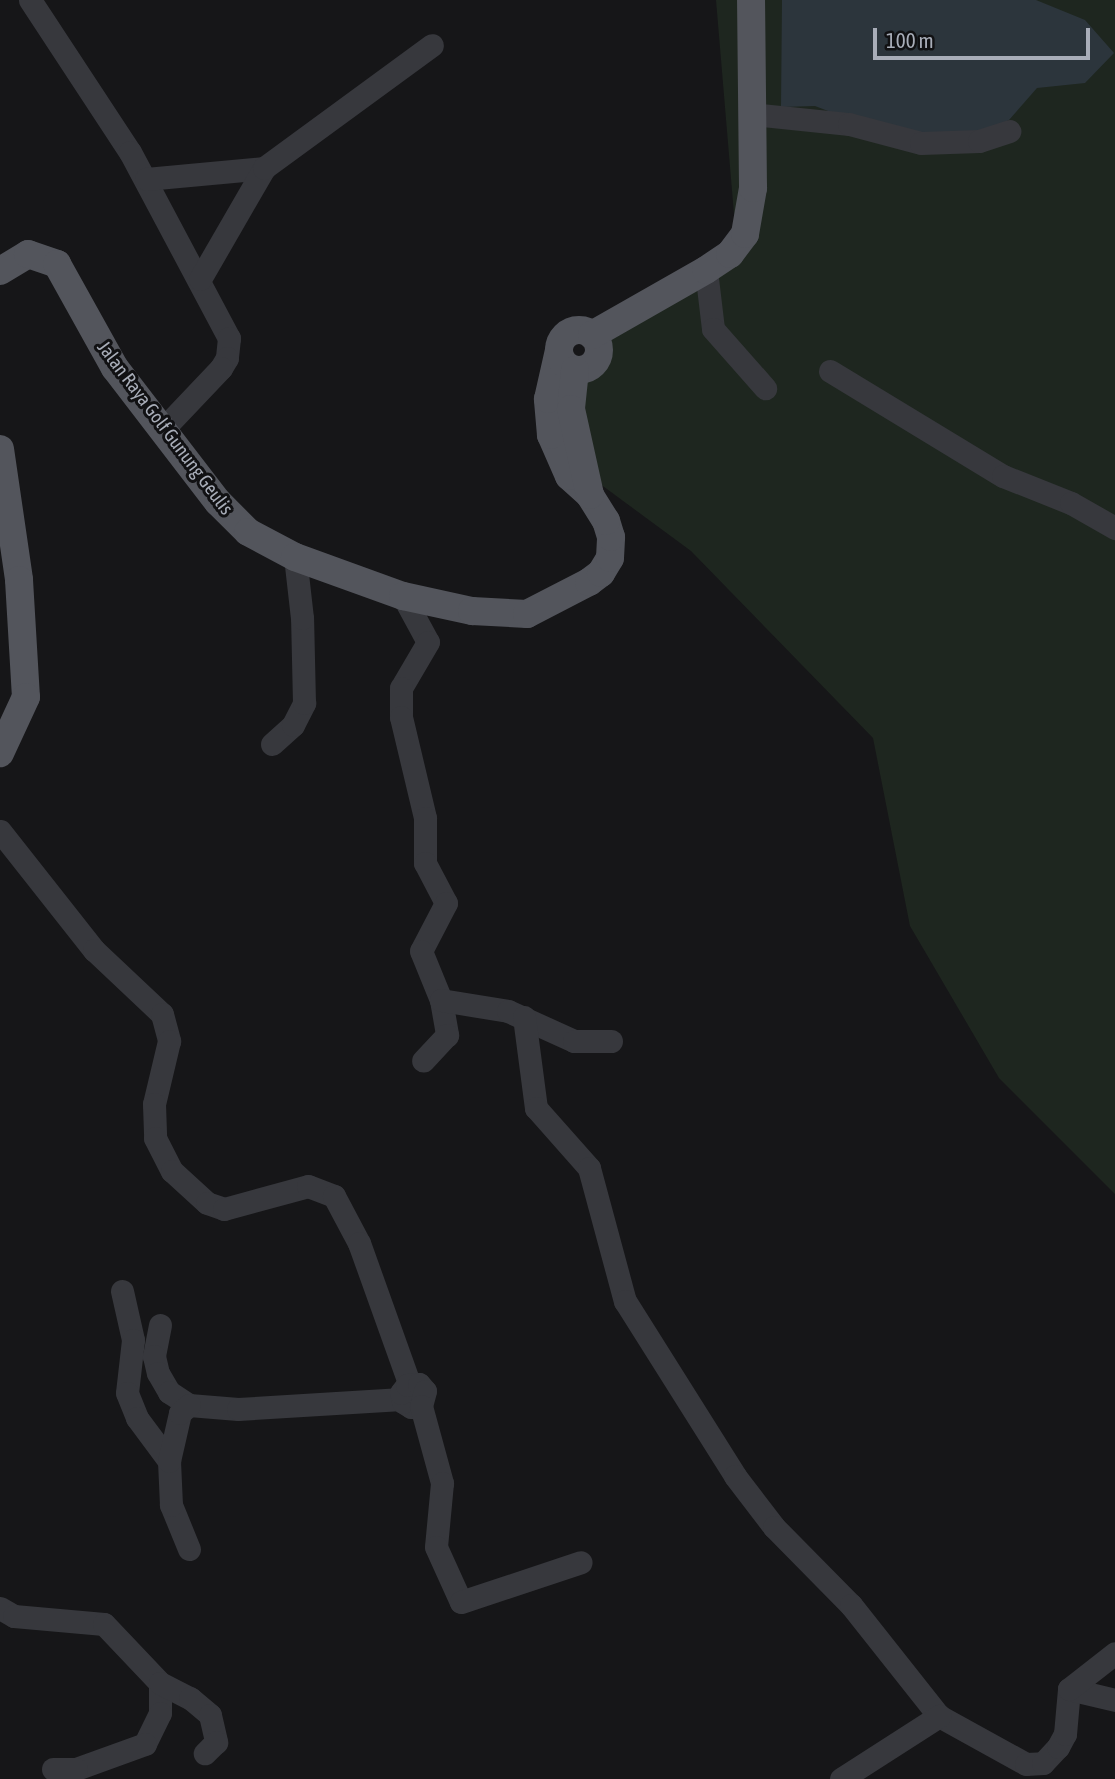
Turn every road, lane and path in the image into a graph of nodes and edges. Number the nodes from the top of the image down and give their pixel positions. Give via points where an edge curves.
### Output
1 (30, 0) edge
2 (751, 0) edge
3 (432, 46) dead end
4 (752, 114) junction
5 (1009, 131) dead end
6 (264, 168) junction
7 (146, 179) junction
8 (706, 270) junction
9 (0, 271) edge
10 (200, 278) junction
11 (830, 371) dead end
12 (765, 388) dead end
13 (165, 428) junction
14 (0, 449) edge
15 (1115, 528) edge
16 (295, 557) junction
17 (402, 596) junction
18 (272, 744) dead end
19 (0, 753) edge
20 (0, 831) edge
21 (441, 999) junction
22 (524, 1017) junction
23 (611, 1041) dead end
24 (423, 1061) dead end
25 (122, 1291) dead end
26 (160, 1325) dead end
27 (411, 1396) junction
28 (189, 1405) junction
29 (169, 1461) junction
30 (189, 1549) dead end
31 (581, 1562) dead end
32 (0, 1608) edge
33 (1115, 1653) edge
34 (160, 1683) junction
35 (1069, 1689) junction
36 (1115, 1700) edge
37 (939, 1716) junction
38 (205, 1753) dead end
39 (53, 1769) dead end
40 (841, 1779) edge

1 - 7 street
2 - 4 main road, Jalan Raya Golf Gunung Geulis
3 - 6 street
4 - 5 street via 849,124 921,143 962,143
4 - 8 main road, Jalan Raya Golf Gunung Geulis via 750,221 730,254
6 - 7 street
6 - 10 street
7 - 10 street
8 - 12 street via 713,329
8 - 17 main road, Jalan Raya Golf Gunung Geulis via 593,335 571,332 567,360 571,409 590,495 606,521 611,552 601,573 543,607 510,616
9 - 13 main road, Jalan Raya Golf Gunung Geulis via 28,254 57,264 115,368
10 - 13 street via 230,348 221,368
11 - 15 street via 1003,476 1071,502
13 - 16 main road, Jalan Raya Golf Gunung Geulis via 232,517 266,544
14 - 19 main road via 19,580 26,698
16 - 17 main road, Jalan Raya Golf Gunung Geulis
16 - 18 street via 304,703 293,725
17 - 21 street via 428,642 404,681 400,699 425,818 425,863 446,903 421,951
20 - 27 street via 94,950 162,1014 169,1041 154,1104 155,1138 172,1171 207,1203 224,1209 308,1186 334,1196 359,1243
21 - 22 street
21 - 24 street via 446,1040
22 - 23 street via 574,1041
22 - 37 street via 536,1108 589,1168 625,1301 757,1507 851,1605
25 - 29 street via 133,1340 127,1393 137,1418
26 - 28 street via 154,1356 158,1373 169,1392
27 - 28 street via 238,1409
27 - 31 street via 442,1483 436,1547 461,1602
28 - 29 street via 180,1413
29 - 30 street via 171,1504
32 - 34 street via 13,1616 104,1624
33 - 35 street
34 - 38 street via 210,1714 216,1742
34 - 39 street via 160,1713 145,1744 76,1769
35 - 36 street
35 - 37 street via 1065,1734 1051,1758 1038,1765 1026,1764
37 - 40 street

